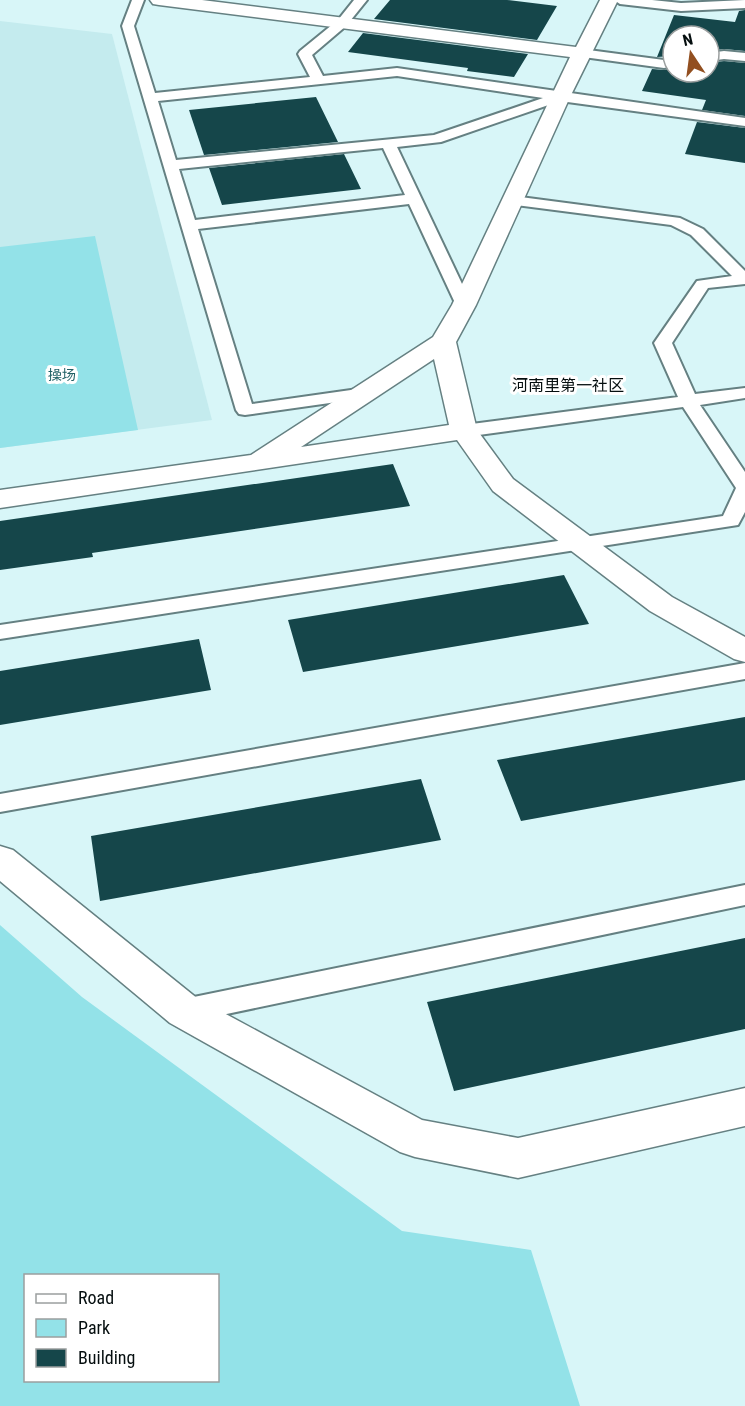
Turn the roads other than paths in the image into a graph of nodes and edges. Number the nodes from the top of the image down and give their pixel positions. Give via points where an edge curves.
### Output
1 (138, 0) edge
2 (159, 0) edge
3 (361, 0) edge
4 (609, 0) edge
5 (620, 0) edge
6 (745, 4) edge
7 (342, 23) junction
8 (581, 53) junction
9 (721, 55) edge
10 (745, 57) edge
11 (661, 64) edge
12 (318, 80) junction
13 (560, 97) junction
14 (150, 98) junction
15 (745, 122) edge
16 (388, 143) junction
17 (171, 165) junction
18 (414, 199) junction
19 (513, 201) junction
20 (189, 225) junction
21 (745, 279) edge
22 (464, 305) junction
23 (443, 342) junction
24 (364, 393) junction
25 (745, 393) edge
26 (688, 400) junction
27 (464, 431) junction
28 (259, 462) junction
29 (745, 488) edge
30 (0, 499) edge
31 (580, 544) junction
32 (0, 632) edge
33 (745, 651) edge
34 (745, 671) edge
35 (0, 803) edge
36 (0, 860) edge
37 (745, 895) edge
38 (184, 1011) junction
39 (745, 1107) edge

1 - 14 lane via 128,26
2 - 7 street
3 - 7 lane
4 - 8 street
5 - 6 lane via 681,7
7 - 8 street
7 - 12 lane via 305,54
8 - 11 lane
8 - 13 street
9 - 10 lane
12 - 13 lane via 397,72
12 - 14 lane
13 - 15 lane
13 - 16 lane via 436,139
13 - 19 street
14 - 17 lane
16 - 17 lane
16 - 18 lane
17 - 20 lane
18 - 20 lane
18 - 22 lane
19 - 21 lane via 675,221 697,232
19 - 22 street
20 - 24 lane via 245,410
21 - 26 lane via 703,284 663,343
22 - 23 street
23 - 24 street
23 - 27 street
24 - 28 street
25 - 26 lane
26 - 27 lane
26 - 29 lane
27 - 28 street
27 - 31 street via 503,484
28 - 30 street
29 - 31 lane via 731,521
31 - 32 lane
31 - 33 street via 661,604
34 - 35 lane
36 - 38 street
37 - 38 lane
38 - 39 street via 415,1138 518,1158

